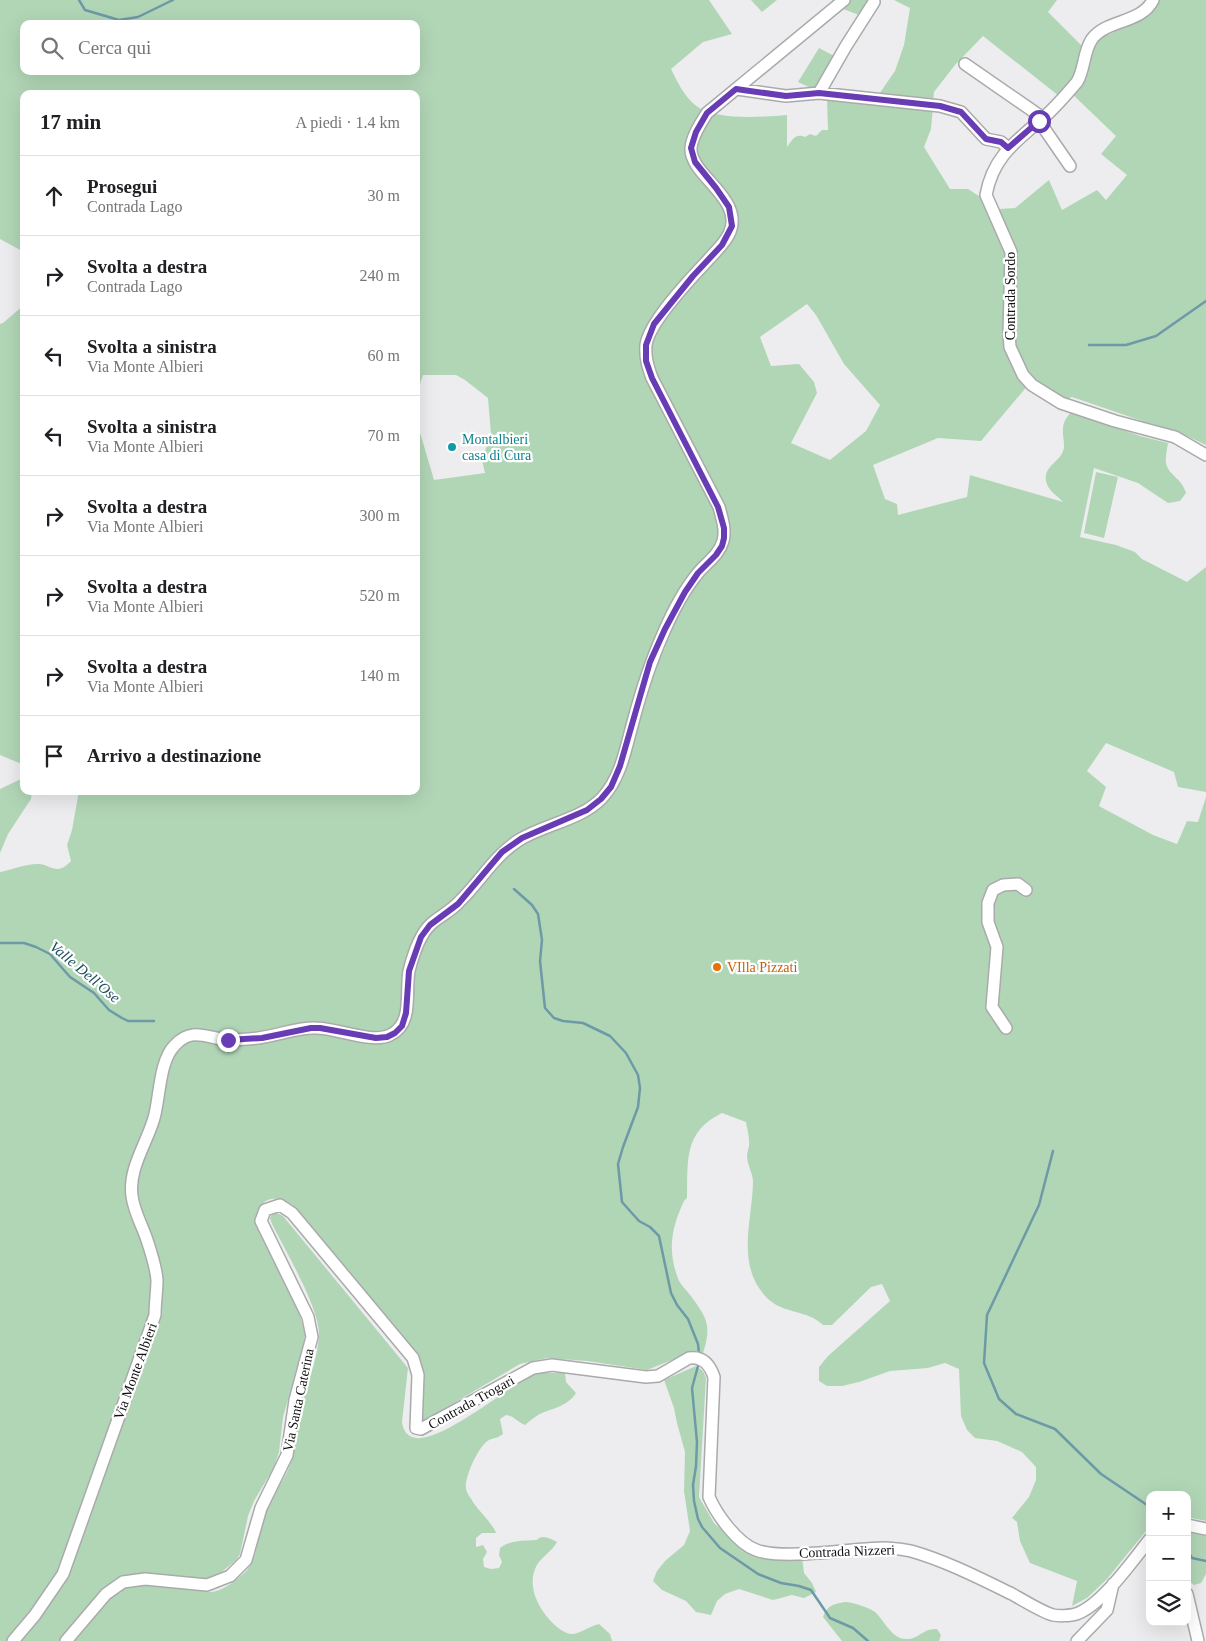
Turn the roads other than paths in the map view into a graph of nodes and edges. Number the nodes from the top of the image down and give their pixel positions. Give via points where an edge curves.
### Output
1 (844, 0) edge
2 (1153, 0) edge
3 (874, 2) dead end
4 (965, 64) dead end
5 (736, 89) junction
6 (819, 93) junction
7 (1041, 120) junction
8 (1008, 148) junction
9 (1070, 166) dead end
10 (1206, 455) edge
11 (1026, 890) dead end
12 (1006, 1028) dead end
13 (265, 1210) joint
14 (712, 1371) joint
15 (1191, 1526) edge
16 (1206, 1529) edge
17 (1146, 1544) edge
18 (1113, 1584) junction
19 (1191, 1611) edge
20 (13, 1641) edge
21 (66, 1641) edge
22 (1077, 1641) edge
23 (1198, 1641) edge

1 - 5 street, Via Monte Albieri
2 - 7 street, Contrada Sordo via 1142,14 1104,30 1092,39 1081,76
3 - 6 street
4 - 7 street
5 - 6 street via 786,96
5 - 20 street, Via Monte Albieri via 707,113 691,148 695,162 729,207 732,226 722,245 654,324 646,345 646,361 652,378 718,507 724,538 716,555 685,592 650,662 611,787 587,810 522,838 502,852 458,904 430,925 421,937 409,971 406,1013 402,1026 395,1033 376,1038 311,1028 262,1038 228,1040 199,1034 186,1037 175,1045 168,1055 154,1120 134,1173 132,1193 157,1278 155,1315 63,1574
6 - 8 street via 953,109 961,112 986,139 1001,142
7 - 8 street, Contrada Sordo
7 - 9 street
8 - 10 street, Contrada Sordo via 994,169 986,195 1011,252 1010,347 1023,374 1032,385 1061,403 1175,437
11 - 12 street via 1018,884 1003,885 994,890 988,903 988,922 997,947 992,1007
13 - 14 street, Contrada Trogari via 280,1205 292,1213 413,1358 418,1375 416,1428 422,1429 533,1368 552,1365 646,1378 658,1376 695,1357 705,1361
13 - 21 street, Via Santa Caterina via 261,1221 308,1317 312,1337 295,1400 287,1455 261,1508 246,1560 230,1576 207,1585 146,1579 123,1582 106,1594
14 - 18 street, Contrada Nizzeri via 709,1497 715,1511 754,1550 785,1554 902,1549 965,1571 1053,1615 1075,1614 1090,1606
15 - 16 street
17 - 18 street, Contrada Nizzeri
18 - 22 street via 1107,1610
19 - 23 street

